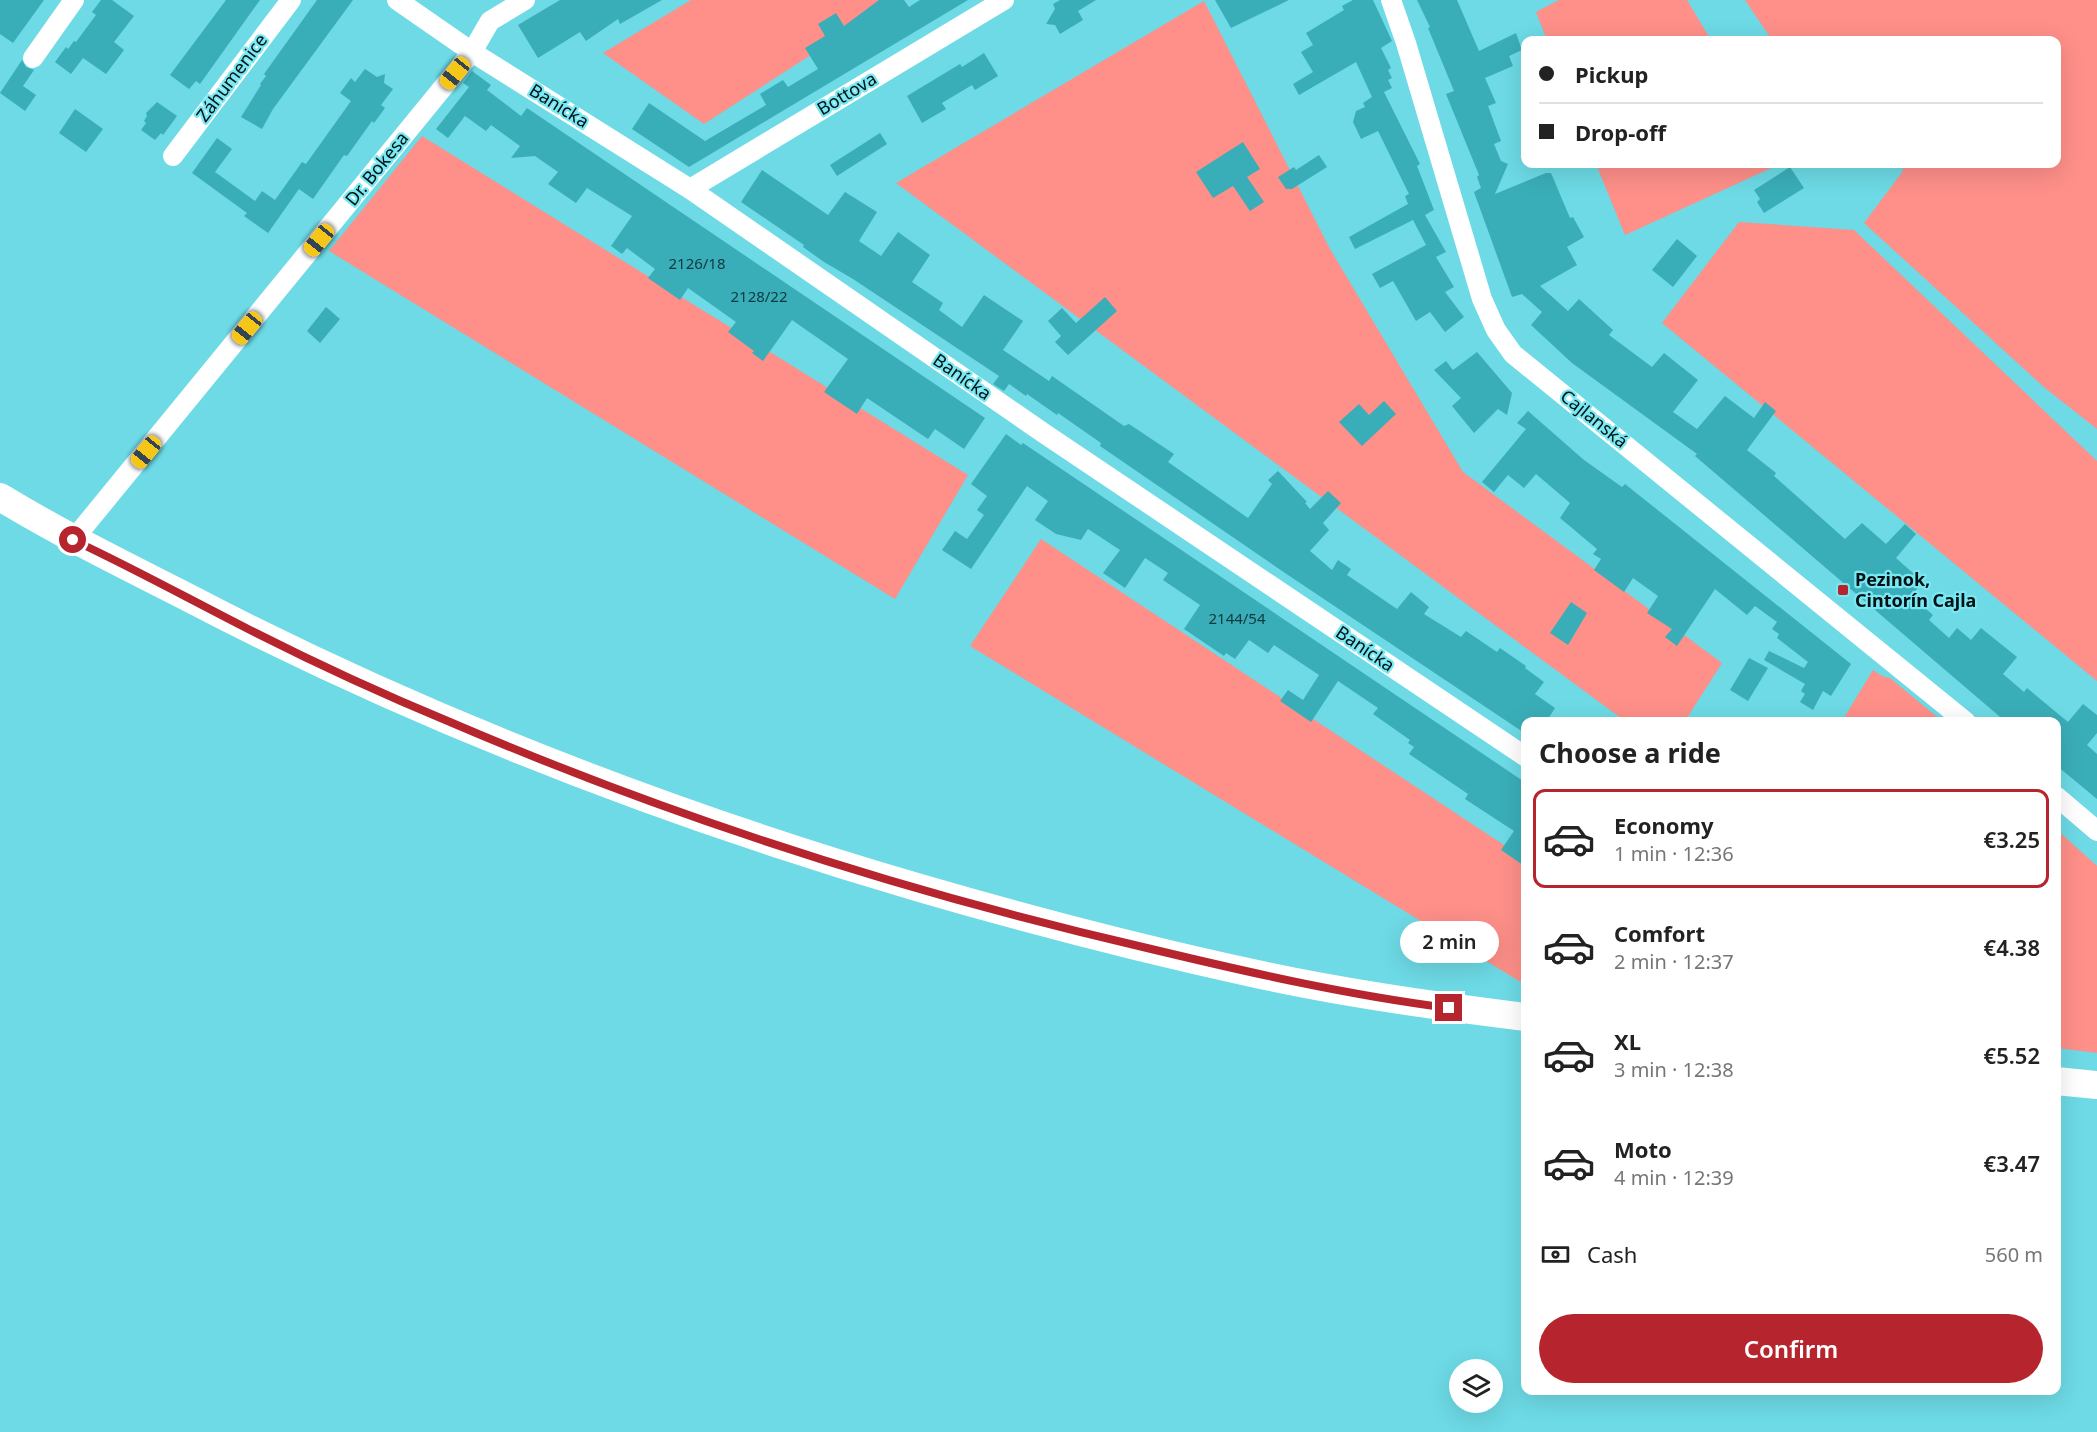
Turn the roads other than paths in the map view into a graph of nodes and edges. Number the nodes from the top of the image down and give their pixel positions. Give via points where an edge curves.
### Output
1 (74, 0) edge
2 (291, 0) edge
3 (397, 0) edge
4 (525, 0) edge
5 (1005, 0) edge
6 (1391, 0) edge
7 (472, 52) junction
8 (33, 58) dead end
9 (173, 156) dead end
10 (690, 189) junction
11 (0, 497) edge
12 (73, 540) junction
13 (1960, 717) edge
14 (1521, 755) edge
15 (2061, 800) edge
16 (2097, 831) edge
17 (1521, 1016) edge
18 (2061, 1081) edge
19 (2097, 1085) edge

1 - 8 street
2 - 9 street, Záhumenice
3 - 7 street, Banícka
4 - 7 street, Dr. Bokesa via 490,21
5 - 10 street, Bottova
6 - 13 street, Cajlanská via 1482,299 1496,330 1513,354
7 - 10 street, Banícka
7 - 12 street, Dr. Bokesa
10 - 14 street, Banícka
11 - 12 main road
12 - 17 main road via 308,658 450,722 686,814 1081,933 1254,973 1430,1005
15 - 16 street
18 - 19 main road

